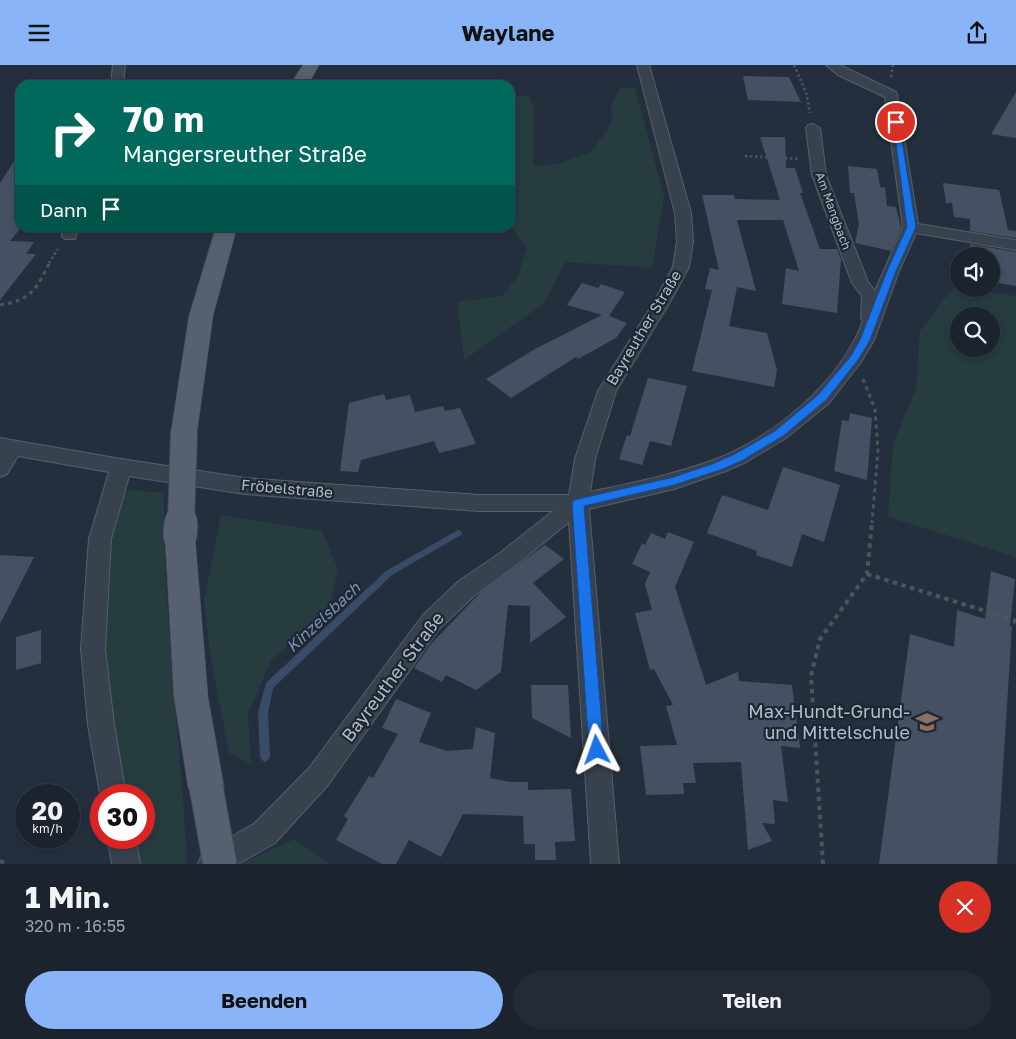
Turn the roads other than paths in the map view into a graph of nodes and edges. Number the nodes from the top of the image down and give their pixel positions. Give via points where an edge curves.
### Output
1 (119, 65) edge
2 (311, 65) edge
3 (643, 65) edge
4 (832, 65) edge
5 (118, 80) edge
6 (303, 80) edge
7 (813, 128) road end
8 (912, 227) junction
9 (226, 232) edge
10 (1016, 245) edge
11 (870, 325) junction
12 (7, 446) edge
13 (121, 467) junction
14 (0, 469) edge
15 (578, 503) junction
16 (111, 784) edge
17 (123, 849) edge
18 (126, 864) edge
19 (212, 864) edge
20 (220, 864) edge
21 (606, 864) edge

1 - 5 street
2 - 6 main road
3 - 15 street, Bayreuther Straße via 683,213 684,250 681,267 662,302 607,391 585,459
4 - 8 street via 891,95
7 - 11 street, Am Mangbach via 819,175 860,283 870,296
8 - 10 street
8 - 11 street
9 - 20 main road, bridge via 201,315 184,433 180,537 191,697
11 - 15 street via 855,358 822,398 779,433 739,457 674,481
12 - 13 street, Fröbelstraße
12 - 14 street
13 - 15 street, Fröbelstraße via 245,486 479,503
13 - 16 street via 100,539 93,649
15 - 19 street, Bayreuther Straße via 467,588 431,622 319,776 265,833
15 - 21 street, Bayreuther Straße
17 - 18 street

